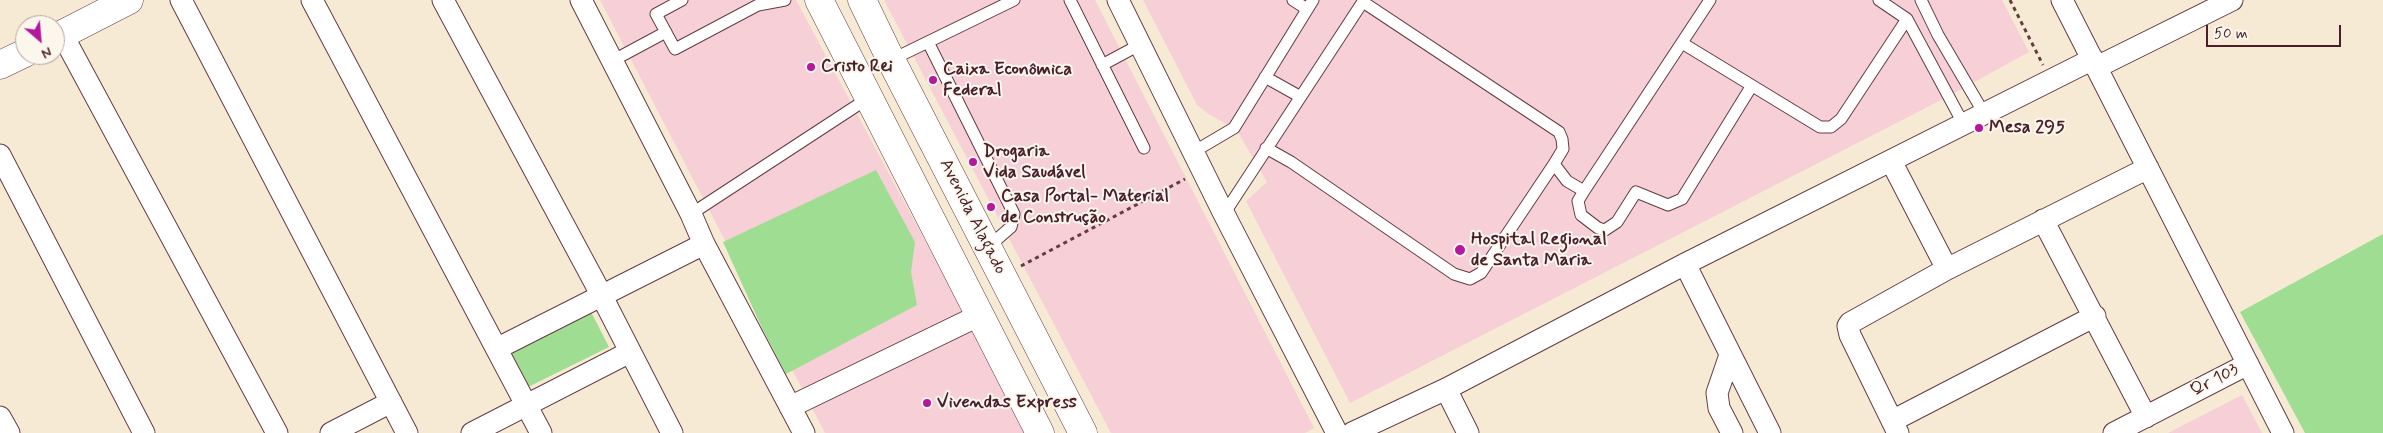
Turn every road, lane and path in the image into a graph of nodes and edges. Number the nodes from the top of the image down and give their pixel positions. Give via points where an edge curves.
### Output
1 (181, 0) edge
2 (312, 0) edge
3 (443, 0) edge
4 (581, 0) edge
5 (682, 0) edge
6 (784, 0) edge
7 (819, 0) edge
8 (862, 0) edge
9 (1014, 0) edge
10 (1070, 0) edge
11 (1118, 0) edge
12 (1293, 0) edge
13 (1710, 0) edge
14 (1879, 0) edge
15 (1921, 0) edge
16 (2010, 0) edge
17 (2062, 0) edge
18 (2232, 0) edge
19 (1364, 1) edge
20 (756, 2) edge
21 (113, 3) edge
22 (1310, 5) edge
23 (1907, 19) junction
24 (65, 32) edge
25 (666, 32) junction
26 (928, 42) junction
27 (1682, 43) junction
28 (1141, 44) junction
29 (65, 47) edge
30 (891, 60) junction
31 (612, 61) junction
32 (2095, 63) junction
33 (1102, 65) junction
34 (1265, 77) junction
35 (2051, 81) junction
36 (1751, 87) junction
37 (1299, 96) junction
38 (870, 97) junction
39 (1985, 115) junction
40 (1964, 125) junction
41 (1144, 148) dead end
42 (1266, 148) junction
43 (0, 155) edge
44 (1199, 160) junction
45 (1891, 161) junction
46 (1554, 164) junction
47 (2148, 168) junction
48 (1584, 191) junction
49 (691, 214) junction
50 (1224, 214) junction
51 (2043, 220) junction
52 (704, 244) junction
53 (988, 247) junction
54 (1685, 264) junction
55 (1947, 268) junction
56 (1002, 275) junction
57 (601, 295) junction
58 (980, 315) junction
59 (2094, 316) junction
60 (498, 348) junction
61 (630, 352) junction
62 (1730, 354) junction
63 (2248, 364) junction
64 (1446, 389) junction
65 (391, 402) junction
66 (527, 405) junction
67 (790, 407) junction
68 (0, 417) edge
69 (2146, 417) junction
70 (1895, 427) edge
71 (9, 433) edge
72 (144, 433) edge
73 (277, 433) edge
74 (331, 433) edge
75 (407, 433) edge
76 (472, 433) edge
77 (541, 433) edge
78 (672, 433) edge
79 (804, 433) edge
80 (1040, 433) edge
81 (1083, 433) edge
82 (1337, 433) edge
83 (1352, 433) edge
84 (1468, 433) edge
85 (1732, 433) edge
86 (1770, 433) edge
87 (2114, 433) edge
88 (2283, 433) edge

1 - 65 street
2 - 60 street
3 - 57 street
4 - 31 street
5 - 25 lane via 656,14
6 - 20 lane
7 - 38 main road
8 - 30 main road, Avenida Alagado
9 - 26 lane
10 - 33 lane
11 - 28 street
12 - 22 lane
13 - 27 lane
14 - 23 lane
15 - 39 lane
16 - 35 path
17 - 32 street
18 - 32 street
19 - 37 lane
19 - 46 lane via 1559,132 1563,149
20 - 25 lane via 675,50
21 - 24 main road
22 - 34 lane
23 - 36 lane via 1841,119 1831,126 1820,127
23 - 40 lane
25 - 31 lane
26 - 30 lane
26 - 53 lane via 1014,214 1012,227
27 - 36 lane
27 - 48 lane
28 - 33 lane
28 - 44 street
29 - 73 street
30 - 53 main road, Avenida Alagado
31 - 49 street
32 - 35 street
32 - 47 street
33 - 41 lane
34 - 37 lane
34 - 44 lane via 1234,128
35 - 39 street
36 - 48 lane via 1682,199 1668,205 1636,192 1617,222 1605,230 1581,215 1578,201
37 - 42 lane
38 - 49 lane
38 - 58 main road
39 - 40 street
40 - 45 street
42 - 46 lane via 1454,274 1470,279 1481,273
42 - 50 lane
43 - 72 street
44 - 50 street
44 - 56 path
45 - 54 street
45 - 55 street
46 - 48 lane via 1567,181
47 - 51 street
47 - 63 street
49 - 52 street
50 - 82 street
51 - 55 street
51 - 59 street
52 - 57 street
52 - 67 street
53 - 56 main road, Avenida Alagado
54 - 62 street
54 - 64 street
55 - 70 street via 1848,326
56 - 81 main road, Avenida Alagado
57 - 60 street
57 - 61 street
58 - 67 street
58 - 80 main road
59 - 69 street
59 - 70 street
60 - 66 street
61 - 66 street
61 - 78 street
62 - 85 street via 1716,393
62 - 86 street
63 - 69 street, Qr 103
63 - 88 street, Qr 103
64 - 83 street
64 - 84 street
65 - 74 street
65 - 75 street
66 - 76 street
66 - 77 street
67 - 79 street
68 - 71 street
69 - 87 street, Qr 103

